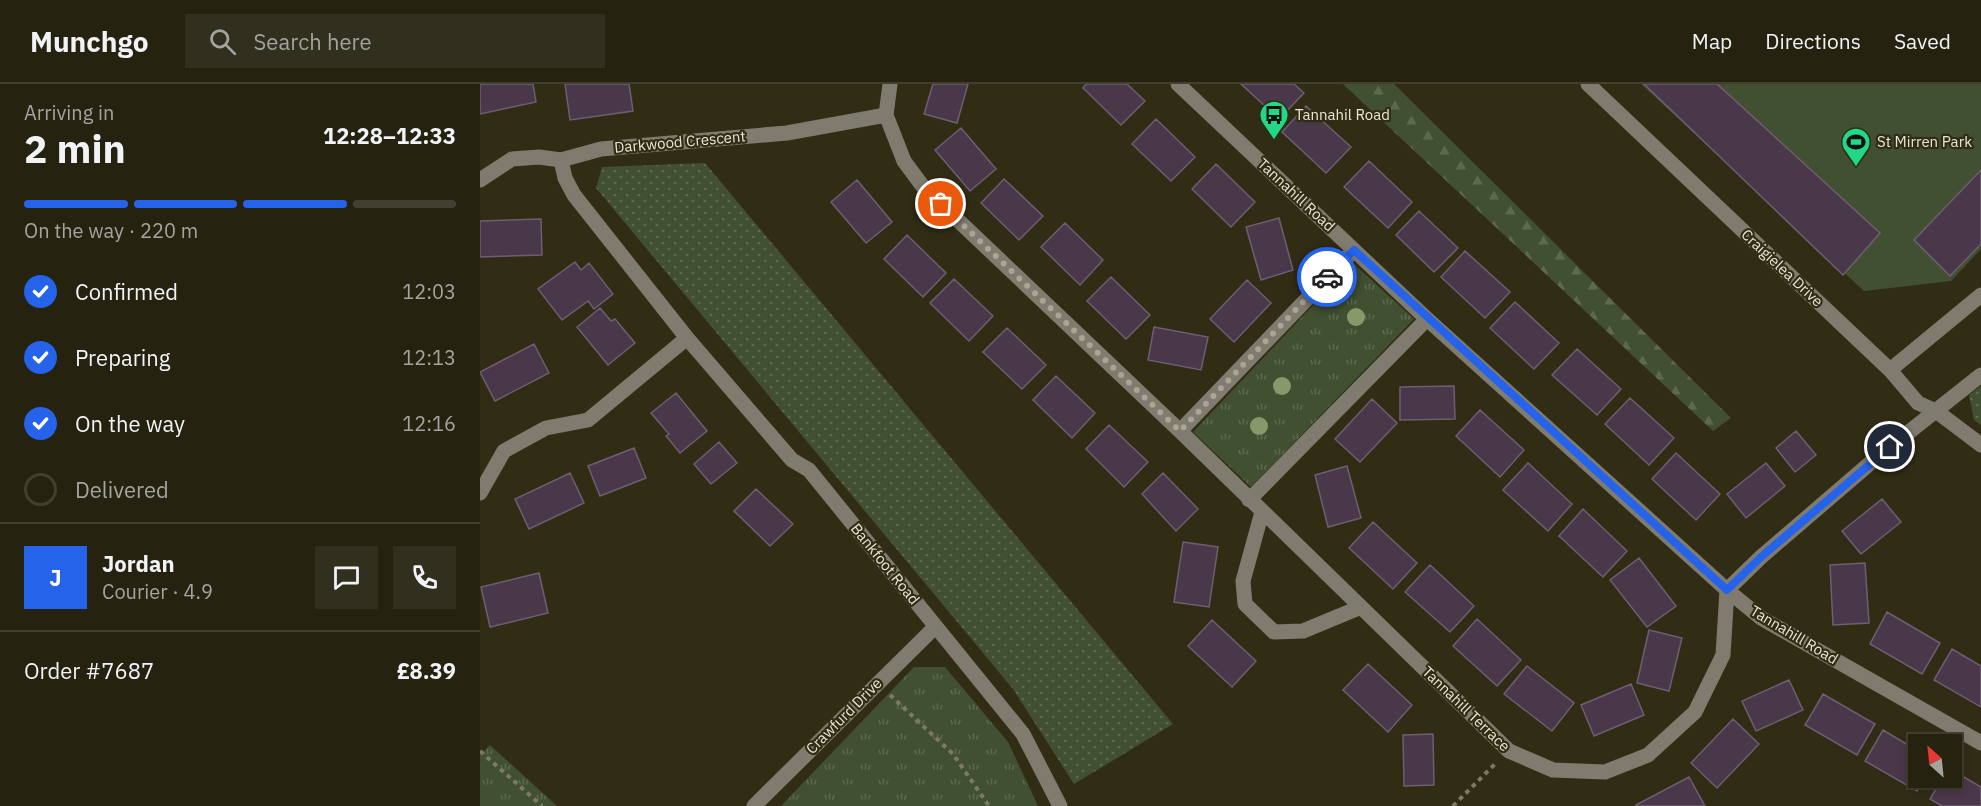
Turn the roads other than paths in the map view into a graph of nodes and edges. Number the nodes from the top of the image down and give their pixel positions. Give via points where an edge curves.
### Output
1 (890, 84) edge
2 (1178, 84) edge
3 (1588, 84) edge
4 (886, 115) junction
5 (561, 160) junction
6 (480, 180) edge
7 (1354, 250) junction
8 (1981, 294) edge
9 (1427, 319) junction
10 (687, 338) junction
11 (1890, 370) junction
12 (1981, 375) edge
13 (1936, 411) junction
14 (1180, 431) junction
15 (1981, 445) edge
16 (480, 493) edge
17 (1249, 500) junction
18 (1262, 512) junction
19 (1727, 590) junction
20 (1361, 607) junction
21 (935, 627) junction
22 (1981, 743) edge
23 (755, 806) edge
24 (1060, 806) edge

1 - 4 street, Tannahill Terrace
2 - 7 street, Tannahill Road
3 - 11 street, Craigielea Drive
4 - 5 street, Darkwood Crescent via 787,133 602,149
4 - 14 street, Tannahill Terrace via 904,161 924,188
5 - 6 street, Darkwood Crescent via 512,159
5 - 10 street, Bankfoot Road via 574,195
7 - 9 street, Tannahill Road
7 - 14 street
8 - 11 street
9 - 17 street
9 - 19 street, Tannahill Road
10 - 16 street via 588,420 546,428 504,451
10 - 21 street, Bankfoot Road via 792,460 809,470
11 - 13 street, Craigielea Drive via 1918,403
12 - 13 street
13 - 15 street, Craigielea Drive
13 - 19 street via 1875,459
14 - 17 street, Tannahill Terrace
17 - 18 street, Tannahill Terrace
18 - 20 street, Tannahill Terrace
18 - 20 street via 1243,581 1245,604 1252,611 1274,632 1304,631
19 - 20 street, Tannahill Terrace via 1723,655 1695,712 1648,755 1605,772 1553,770 1509,751
19 - 22 street, Tannahill Road via 1761,618
21 - 23 street, Crawfurd Drive
21 - 24 street, Bankfoot Road via 1023,734

